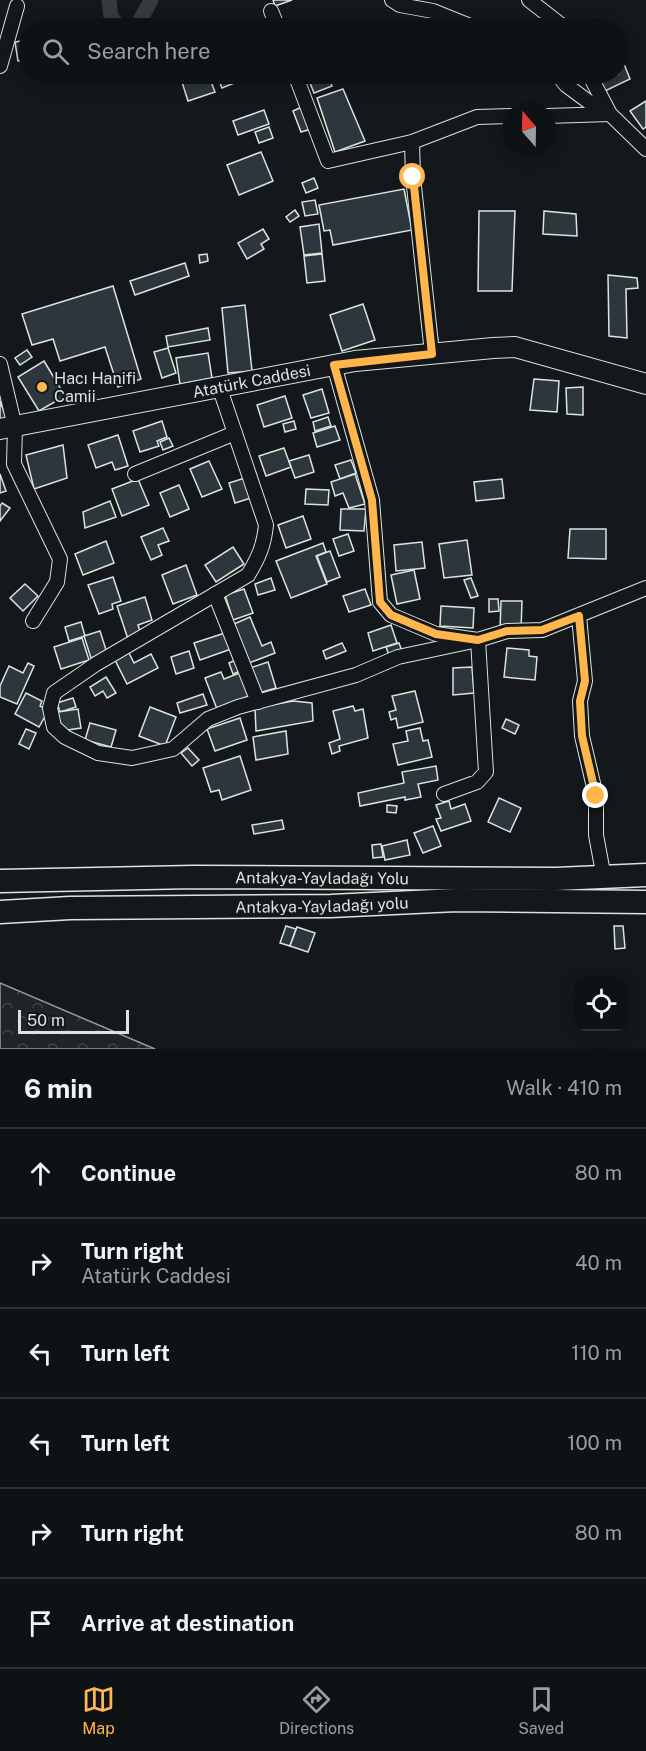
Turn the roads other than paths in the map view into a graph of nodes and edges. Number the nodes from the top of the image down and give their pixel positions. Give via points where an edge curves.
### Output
1 (392, 0) edge
2 (530, 0) edge
3 (16, 6) dead end
4 (272, 12) dead end
5 (274, 18) edge
6 (450, 18) edge
7 (552, 18) edge
8 (0, 66) edge
9 (299, 84) edge
10 (565, 84) edge
11 (594, 84) edge
12 (608, 114) junction
13 (502, 116) edge
14 (556, 116) edge
15 (412, 142) junction
16 (646, 149) edge
17 (432, 354) junction
18 (0, 364) edge
19 (334, 365) junction
20 (646, 384) edge
21 (220, 389) junction
22 (8, 428) edge
23 (234, 433) junction
24 (135, 474) dead end
25 (646, 588) edge
26 (215, 594) junction
27 (579, 616) junction
28 (33, 621) dead end
29 (478, 640) junction
30 (258, 702) junction
31 (444, 794) dead end
32 (646, 875) edge
33 (604, 878) junction
34 (0, 880) edge
35 (646, 902) edge
36 (0, 912) edge

1 - 6 street
2 - 7 street
3 - 8 street
4 - 5 street
9 - 15 street via 328,161
10 - 12 street
11 - 12 street
12 - 14 street
12 - 16 street
13 - 15 street via 477,117
15 - 17 street
17 - 19 main road, Atatürk Caddesi
17 - 20 main road, Atatürk Caddesi via 515,347
18 - 22 street
19 - 21 main road, Atatürk Caddesi
19 - 29 street via 372,500 380,602 391,615 436,634
21 - 22 main road, Atatürk Caddesi
21 - 23 street
22 - 28 street via 14,465 60,560 57,582
23 - 24 street
23 - 26 street via 266,525 264,547 248,575
25 - 27 street
26 - 30 street
26 - 30 street via 54,693 50,708 54,727 65,737 98,753 132,758 173,748 208,719
27 - 29 street via 542,630 507,631
27 - 33 street via 585,681 580,701 582,736 596,796 596,835
29 - 30 street via 398,657 357,675
29 - 31 street via 486,772 477,782
32 - 33 highway, Antakya-Yayladağı Yolu
33 - 34 highway, Antakya-Yayladağı Yolu
35 - 36 highway, Antakya-Yayladağı yolu via 456,900

